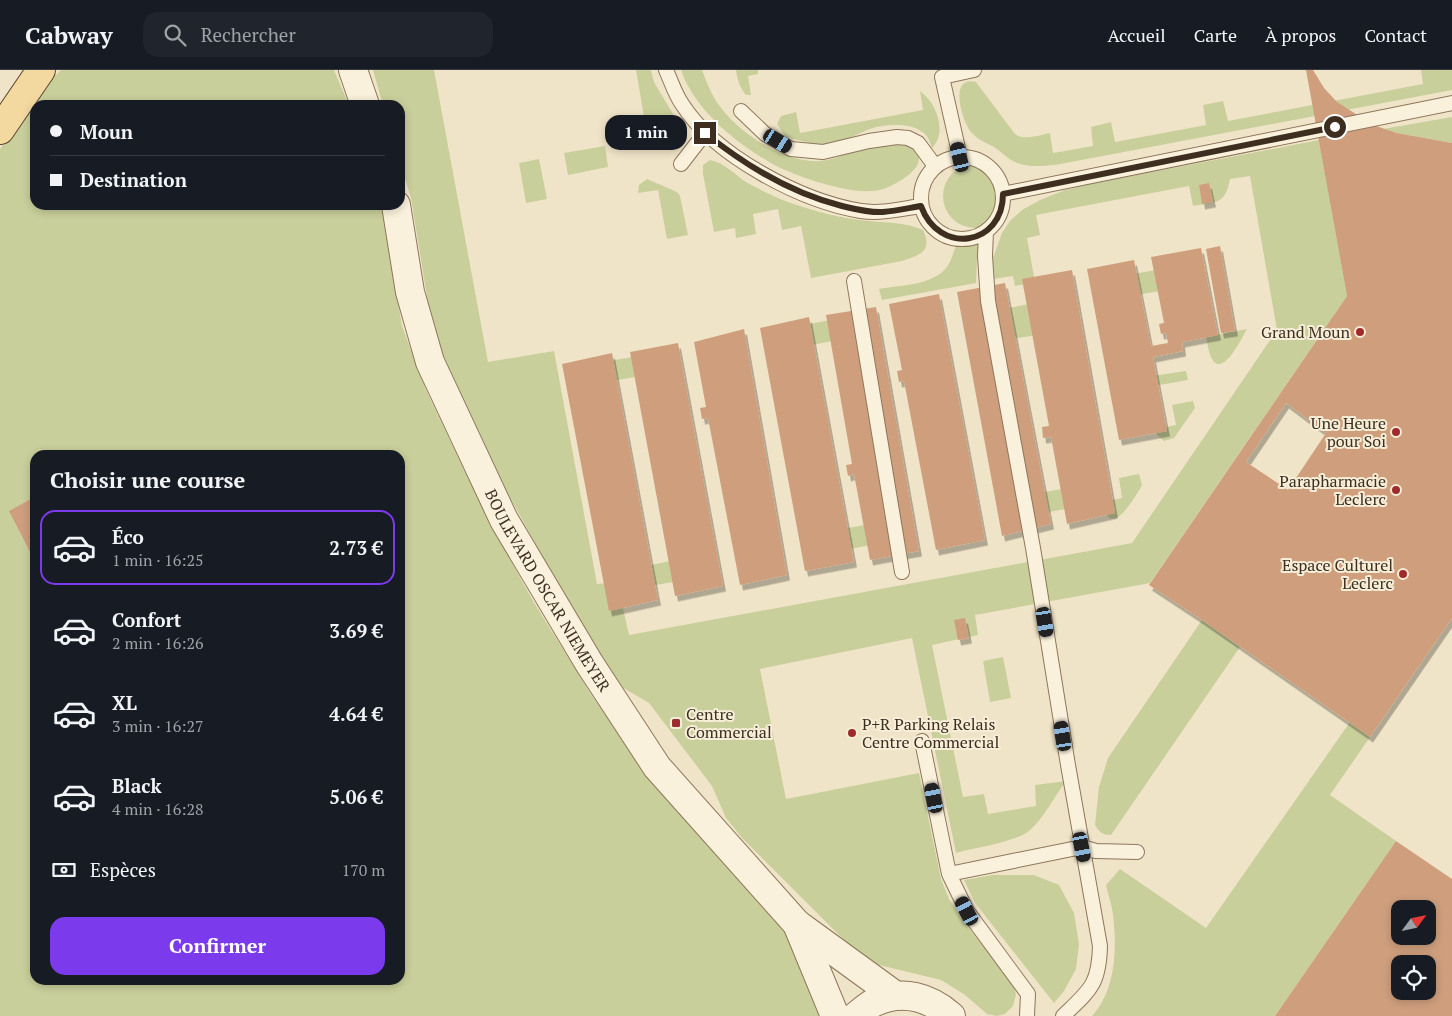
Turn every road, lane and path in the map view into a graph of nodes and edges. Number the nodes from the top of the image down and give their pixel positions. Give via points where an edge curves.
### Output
1 (41, 70) edge
2 (353, 70) edge
3 (666, 70) edge
4 (974, 70) edge
5 (363, 100) edge
6 (1452, 103) edge
7 (741, 111) dead end
8 (0, 130) edge
9 (705, 133) junction
10 (960, 157) junction
11 (681, 164) dead end
12 (935, 166) junction
13 (1003, 194) junction
14 (921, 206) junction
15 (397, 210) edge
16 (986, 231) junction
17 (854, 281) dead end
18 (902, 572) dead end
19 (922, 741) dead end
20 (1082, 847) junction
21 (1137, 852) dead end
22 (949, 874) junction
23 (796, 924) junction
24 (896, 996) junction
25 (835, 1016) edge
26 (856, 1016) edge
27 (951, 1016) edge
28 (1028, 1016) edge
29 (1063, 1016) edge

1 - 8 main road
2 - 5 street
3 - 9 lane via 681,104
4 - 10 lane via 942,77
6 - 13 lane
7 - 12 lane via 765,134 791,149 823,152 869,141 908,138 918,143
9 - 11 lane
9 - 14 lane via 733,156 775,181 820,200 861,211 882,212
10 - 12 lane
10 - 13 lane via 984,163 1000,182
12 - 14 lane via 921,188
13 - 16 lane via 1001,211
14 - 16 lane via 930,225 947,237 968,239
15 - 23 street, BOULEVARD OSCAR NIEMEYER via 410,292 430,362 504,520 589,663 657,767
16 - 20 lane via 987,292
17 - 18 lane
19 - 22 lane
20 - 21 lane via 1096,851
20 - 22 lane
20 - 29 lane via 1099,938 1099,962 1095,981
22 - 28 lane via 967,911 1028,994
23 - 24 street, BOULEVARD OSCAR NIEMEYER
23 - 25 street, BOULEVARD OSCAR NIEMEYER
24 - 26 street via 874,1002
24 - 27 street via 918,997 938,1005

